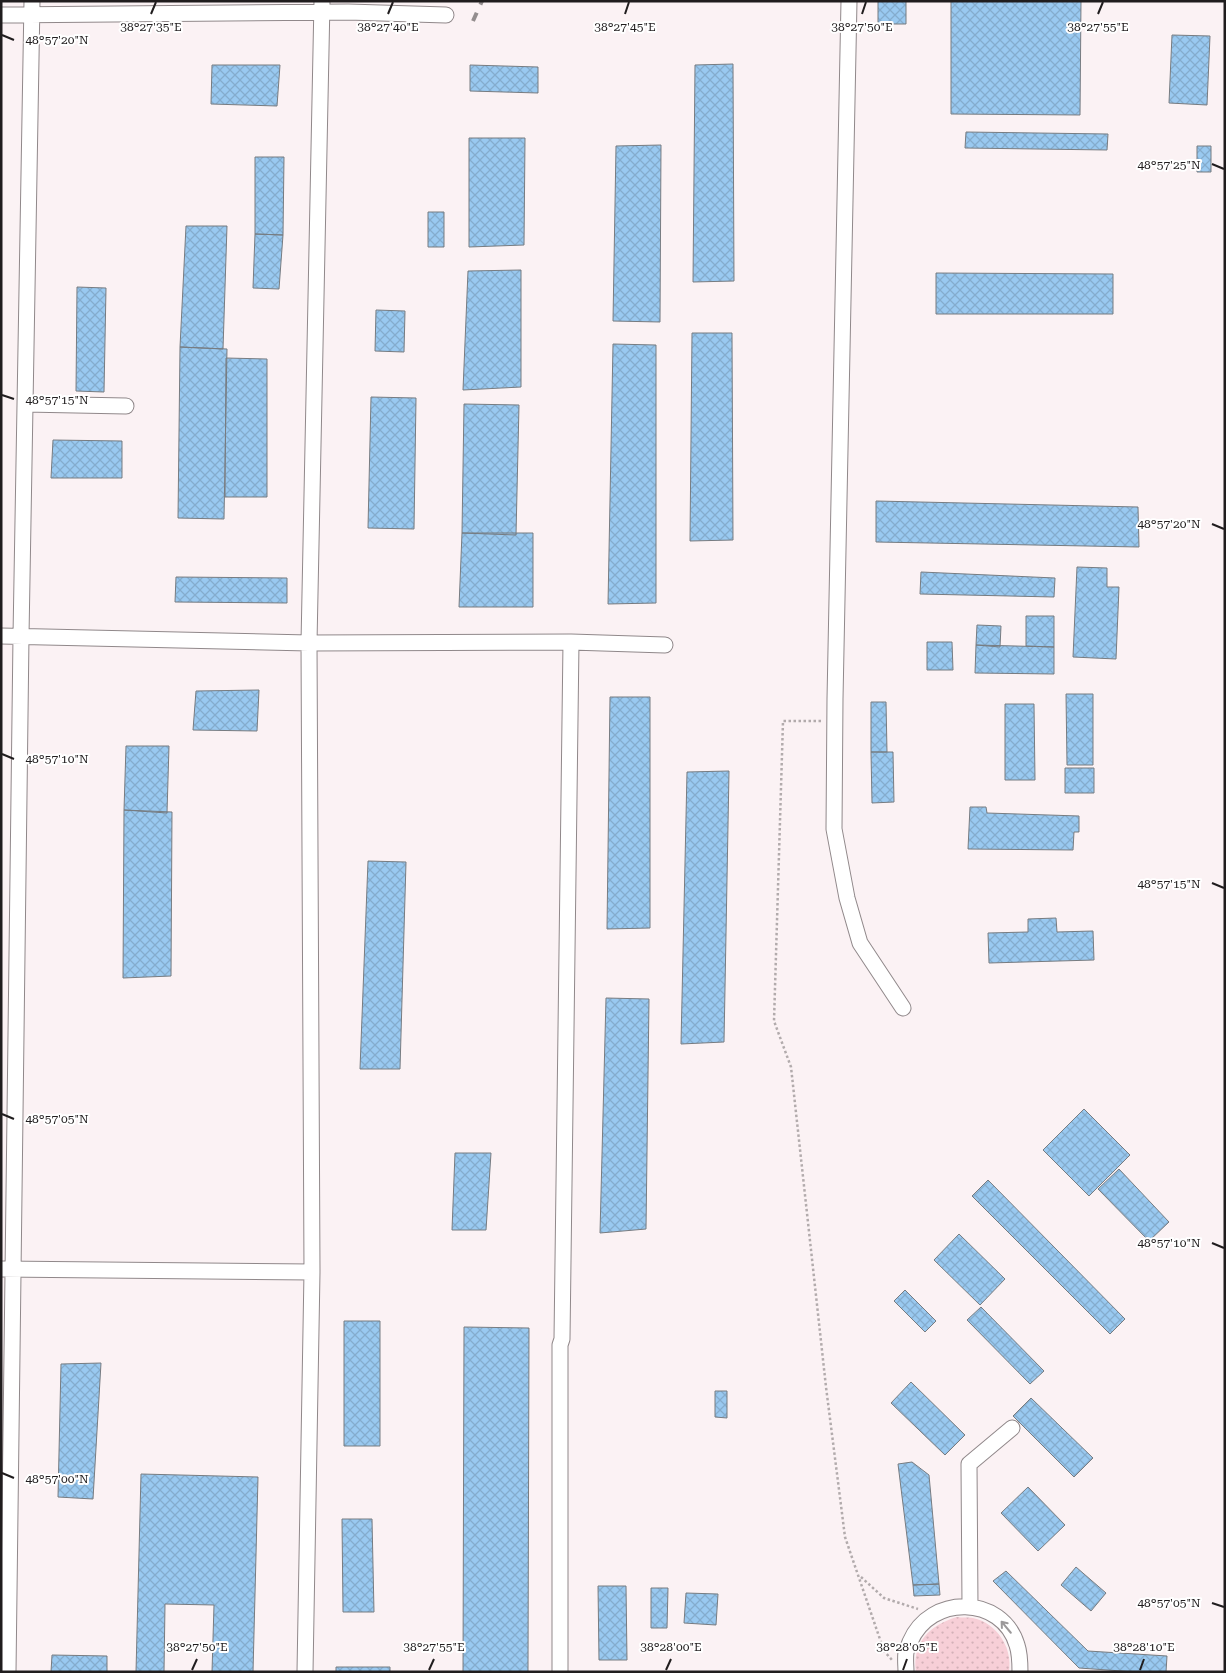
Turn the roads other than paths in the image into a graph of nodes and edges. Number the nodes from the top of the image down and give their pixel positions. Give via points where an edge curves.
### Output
1 (848, 1) edge
2 (322, 7) edge
3 (32, 8) edge
4 (1, 15) edge
5 (446, 15) dead end
6 (25, 404) junction
7 (126, 406) dead end
8 (1, 636) edge
9 (20, 636) junction
10 (571, 642) junction
11 (310, 643) junction
12 (665, 645) dead end
13 (903, 1008) dead end
14 (8, 1269) edge
15 (312, 1272) junction
16 (1012, 1428) dead end
17 (5, 1570) edge
18 (970, 1606) junction
19 (901, 1668) edge
20 (8, 1672) edge
21 (305, 1672) edge
22 (560, 1672) edge
23 (1020, 1672) edge

1 - 13 street via 834,829 847,898 860,943
2 - 3 street
2 - 5 street via 348,12
2 - 11 street
3 - 4 street
3 - 6 street
6 - 7 street
6 - 9 street
8 - 9 street
9 - 11 street
9 - 14 street
10 - 11 street
10 - 12 street
10 - 22 street via 560,1345
11 - 15 street
14 - 15 street
14 - 17 street
15 - 21 street
16 - 18 street via 969,1464
17 - 20 street
18 - 19 street via 950,1608 924,1621 914,1633
23 -> 18 street via 1017,1644 1010,1631 990,1613

